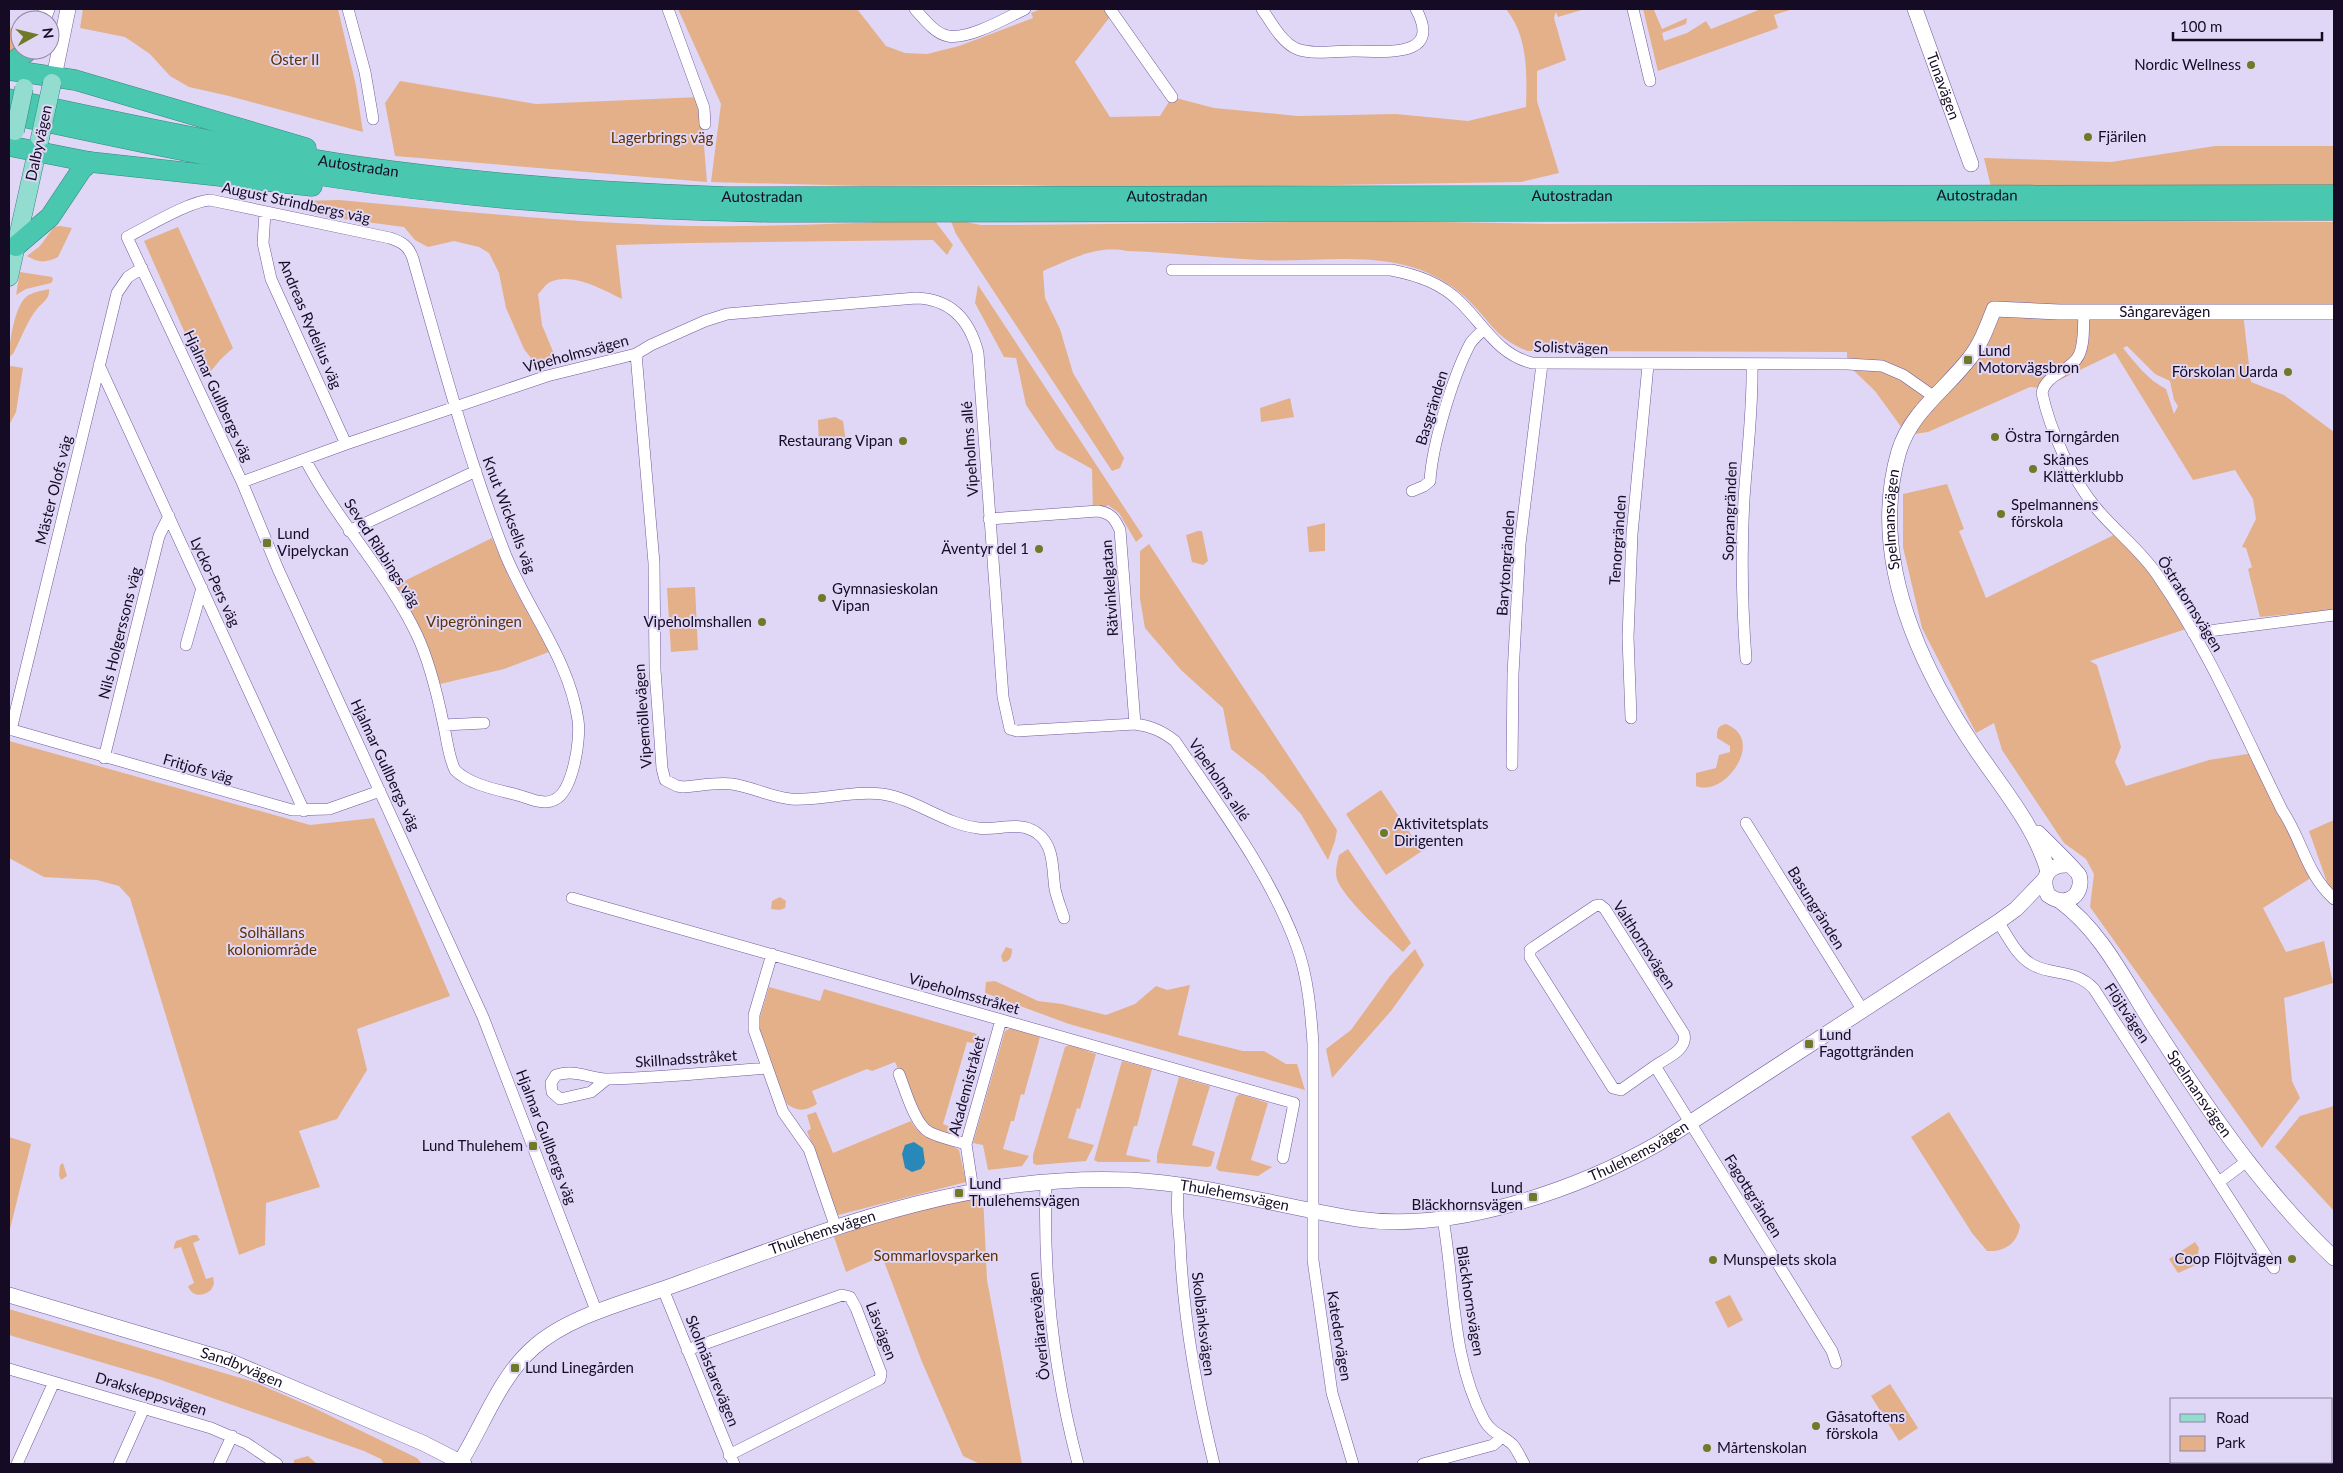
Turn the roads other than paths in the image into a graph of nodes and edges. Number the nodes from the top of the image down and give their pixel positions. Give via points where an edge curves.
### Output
1 (68, 9) edge
2 (348, 9) edge
3 (668, 9) edge
4 (915, 9) edge
5 (1025, 9) edge
6 (1110, 9) edge
7 (1262, 9) edge
8 (1416, 9) edge
9 (1633, 9) edge
10 (1915, 9) edge
11 (29, 60) edge
12 (53, 80) junction
13 (17, 82) edge
14 (1650, 82) dead end
15 (1172, 98) dead end
16 (374, 118) dead end
17 (705, 124) dead end
18 (11, 140) edge
19 (39, 145) junction
20 (90, 162) junction
21 (1971, 164) dead end
22 (363, 167) junction
23 (2334, 195) edge
24 (489, 197) junction
25 (1961, 203) junction
26 (2000, 203) junction
27 (2334, 210) edge
28 (265, 213) junction
29 (127, 237) joint
30 (16, 246) junction
31 (142, 268) junction
32 (1172, 270) dead end
33 (417, 272) joint
34 (9, 277) edge
35 (1994, 309) joint
36 (2084, 312) junction
37 (2334, 312) edge
38 (1483, 330) junction
39 (636, 354) junction
40 (979, 361) joint
41 (1542, 364) junction
42 (1648, 364) junction
43 (99, 365) junction
44 (1752, 365) junction
45 (1933, 396) junction
46 (455, 407) junction
47 (346, 444) junction
48 (305, 458) junction
49 (476, 471) junction
50 (242, 482) junction
51 (1412, 491) dead end
52 (169, 516) junction
53 (989, 519) junction
54 (349, 531) junction
55 (202, 588) junction
56 (2334, 615) edge
57 (2193, 633) junction
58 (186, 645) dead end
59 (1746, 660) dead end
60 (1631, 718) dead end
61 (484, 723) dead end
62 (1135, 724) junction
63 (444, 725) junction
64 (10, 730) edge
65 (104, 758) junction
66 (1512, 765) dead end
67 (380, 791) junction
68 (565, 791) joint
69 (304, 811) junction
70 (2023, 818) junction
71 (1746, 823) dead end
72 (2068, 865) junction
73 (2046, 876) junction
74 (2076, 895) junction
75 (572, 898) dead end
76 (2334, 899) edge
77 (2057, 900) junction
78 (2016, 909) junction
79 (2080, 916) junction
80 (1064, 918) dead end
81 (1998, 922) junction
82 (772, 954) junction
83 (1862, 1009) junction
84 (1001, 1020) junction
85 (1655, 1066) junction
86 (767, 1068) junction
87 (898, 1074) dead end
88 (606, 1079) dead end
89 (1688, 1123) junction
90 (966, 1144) junction
91 (1283, 1158) dead end
92 (2247, 1161) junction
93 (1046, 1182) junction
94 (2219, 1182) junction
95 (1179, 1185) junction
96 (973, 1190) junction
97 (1312, 1210) junction
98 (1443, 1219) junction
99 (836, 1228) junction
100 (2334, 1258) edge
101 (2274, 1268) dead end
102 (663, 1289) junction
103 (9, 1295) edge
104 (598, 1313) junction
105 (688, 1350) junction
106 (1836, 1363) dead end
107 (9, 1369) edge
108 (54, 1382) junction
109 (144, 1408) junction
110 (232, 1436) junction
111 (1501, 1438) junction
112 (731, 1460) edge
113 (18, 1464) edge
114 (119, 1464) edge
115 (219, 1464) edge
116 (277, 1464) edge
117 (461, 1464) edge
118 (1078, 1464) edge
119 (1214, 1464) edge
120 (1353, 1464) edge
121 (1423, 1464) edge
122 (1524, 1464) edge

1 - 12 street, Dalbyvägen
2 - 16 street
3 - 17 street via 704,108
4 - 5 street via 933,28 947,36 962,36
6 - 15 street
7 - 8 street via 1287,42 1307,51 1405,50 1420,42 1425,29
9 - 14 street
10 - 21 street, Tunavägen
11 - 13 street, Dalbyvägen
12 - 13 highway
12 - 19 main road, Dalbyvägen, bridge
12 - 22 highway via 75,80 251,130
13 - 18 main road, Dalbyvägen, bridge
13 - 22 highway, Autostradan via 246,148
18 - 19 highway
18 - 24 highway, Autostradan via 243,162
19 - 20 highway
19 - 30 main road, Dalbyvägen
20 - 24 highway via 350,190
20 - 30 highway via 50,217
22 - 25 highway, Autostradan via 575,190 727,197
23 - 26 highway, Autostradan
24 - 25 highway, Autostradan via 628,208 769,212
25 - 26 highway, Autostradan
26 - 27 highway, Autostradan
28 - 29 street, August Strindbergs väg via 204,200
28 - 33 street, August Strindbergs väg via 401,242 411,252
28 - 47 street, Andreas Rydelius väg via 262,243 271,279
29 - 31 street, Hjalmar Gullbergs väg
30 - 34 main road, Dalbyvägen
31 - 43 street, Mäster Olofs väg via 128,277 117,293
31 - 50 street, Hjalmar Gullbergs väg
32 - 38 street, Solistvägen via 1391,270 1421,277 1450,293
33 - 46 street, Knut Wicksells väg
35 - 36 street, Sångarevägen
35 - 45 street, Spelmansvägen via 1973,354
36 - 37 street, Sångarevägen
36 - 57 street, Östratornsvägen via 2079,355 2075,362 2047,382 2042,393 2044,402 2069,466 2085,493 2157,574
38 - 41 street, Solistvägen via 1512,356
38 - 51 street, Basgränden via 1471,342 1453,386 1430,468 1430,481
39 - 40 street, Vipeholmsvägen via 727,314 916,298 937,301 957,311 970,330
39 - 46 street, Vipeholmsvägen via 547,376
39 - 80 street, Vipemöllevägen via 654,563 655,670 665,780 683,787 730,784 773,797 793,799 881,794 905,800 964,826 1030,829 1047,843
40 - 53 street, Vipeholms allé
41 - 42 street, Solistvägen
41 - 66 street, Barytongränden via 1520,544
42 - 44 street, Solistvägen
42 - 60 street, Tenorgränden via 1632,534 1628,637
43 - 52 street, Lycko-Pers väg
43 - 64 street, Mäster Olofs väg
44 - 45 street, Solistvägen via 1882,366 1904,375
44 - 59 street, Soprangränden via 1743,538
45 - 70 street, Spelmansvägen via 1912,424 1900,450 1893,480 1890,526 1897,578 1910,626 1934,680
46 - 47 street, Vipeholmsvägen
46 - 49 street, Knut Wicksells väg
47 - 48 street, Vipeholmsvägen
48 - 50 street, Vipeholmsvägen
48 - 54 street, Seved Ribbings väg
49 - 54 street
49 - 68 street, Knut Wicksells väg via 504,553 550,639 574,703 579,740
50 - 67 street, Hjalmar Gullbergs väg via 278,569
52 - 55 street, Lycko-Pers väg
52 - 65 street, Nils Holgerssons väg via 159,536
53 - 62 street, Rätvinkelgatan via 1098,511 1106,512 1116,520 1120,530
53 - 62 street, Vipeholms allé via 1003,697 1010,729
54 - 63 street, Seved Ribbings väg via 416,632
55 - 58 street
55 - 69 street, Lycko-Pers väg
56 - 57 street
57 - 76 street, Östratornsvägen via 2295,830 2306,862
61 - 63 street
62 - 97 street, Vipeholms allé via 1159,730 1175,741 1244,846 1298,948 1313,1044
63 - 68 street, Seved Ribbings väg via 453,766 464,778 540,802 556,800
64 - 65 street, Fritjofs väg
65 - 69 street, Fritjofs väg via 266,804
67 - 69 street, Fritjofs väg via 338,807
67 - 104 street, Hjalmar Gullbergs väg via 483,1017
70 - 72 street, Spelmansvägen
70 - 73 street, Spelmansvägen via 2042,851
71 - 83 street, Basungränden
72 - 73 street via 2053,866
72 - 74 street, Spelmansvägen via 2079,874 2081,884
73 - 77 street, Spelmansvägen via 2048,895
73 - 78 street, Thulehemsvägen
74 - 77 street
74 - 79 street, Spelmansvägen
75 - 82 street, Vipeholmsstråket
77 - 78 street, Thulehemsvägen via 2036,902
77 - 79 street, Spelmansvägen
78 - 81 street, Thulehemsvägen
79 - 92 street, Spelmansvägen
81 - 83 street, Thulehemsvägen
81 - 94 street, Flöjtvägen via 2028,962 2086,980 2094,989
82 - 84 street, Vipeholmsstråket
82 - 86 street via 753,1022
83 - 89 street, Thulehemsvägen
84 - 90 street, Akademistråket
84 - 91 street, Vipeholmsstråket via 1294,1103
85 - 85 street, Valthornsvägen via 1621,1090 1613,1088 1530,957 1530,950 1595,906 1605,909 1684,1034 1683,1047
85 - 89 street
86 - 88 street, Skillnadsstråket
86 - 99 street via 783,1112 809,1149
87 - 90 street via 924,1129
89 - 98 street, Thulehemsvägen via 1659,1143 1604,1172 1484,1211
89 - 106 street, Fagottgränden via 1832,1351
90 - 96 street, Akademistråket
92 - 94 street
92 - 100 street, Spelmansvägen via 2282,1204
93 - 95 street, Thulehemsvägen via 1129,1180
93 - 96 street, Thulehemsvägen
93 - 118 street, Överlärarevägen via 1048,1275 1054,1339 1064,1408
94 - 101 street, Flöjtvägen
95 - 97 street, Thulehemsvägen
95 - 119 street, Skolbänksvägen via 1180,1258 1186,1326
96 - 99 street, Thulehemsvägen via 910,1204
97 - 98 street, Thulehemsvägen via 1397,1222
97 - 120 street, Katedervägen via 1313,1260 1324,1348 1332,1393
98 - 111 street, Bläckhornsvägen via 1454,1316 1466,1369 1484,1420
99 - 102 street, Thulehemsvägen
102 - 104 street, Thulehemsvägen
102 - 105 street, Skolmästarevägen
103 - 117 street, Sandbyvägen via 227,1360 414,1439
104 - 117 street, Thulehemsvägen via 553,1333 524,1356 496,1398
105 - 112 street, Skolmästarevägen
105 - 112 street, Läsvägen via 842,1295 850,1297 856,1308 881,1374 880,1379
107 - 108 street, Drakskeppsvägen
108 - 109 street, Drakskeppsvägen
108 - 113 street
109 - 110 street, Drakskeppsvägen
109 - 114 street
110 - 115 street
110 - 116 street, Drakskeppsvägen
111 - 121 street via 1493,1445
111 - 122 street, Bläckhornsvägen via 1511,1443

